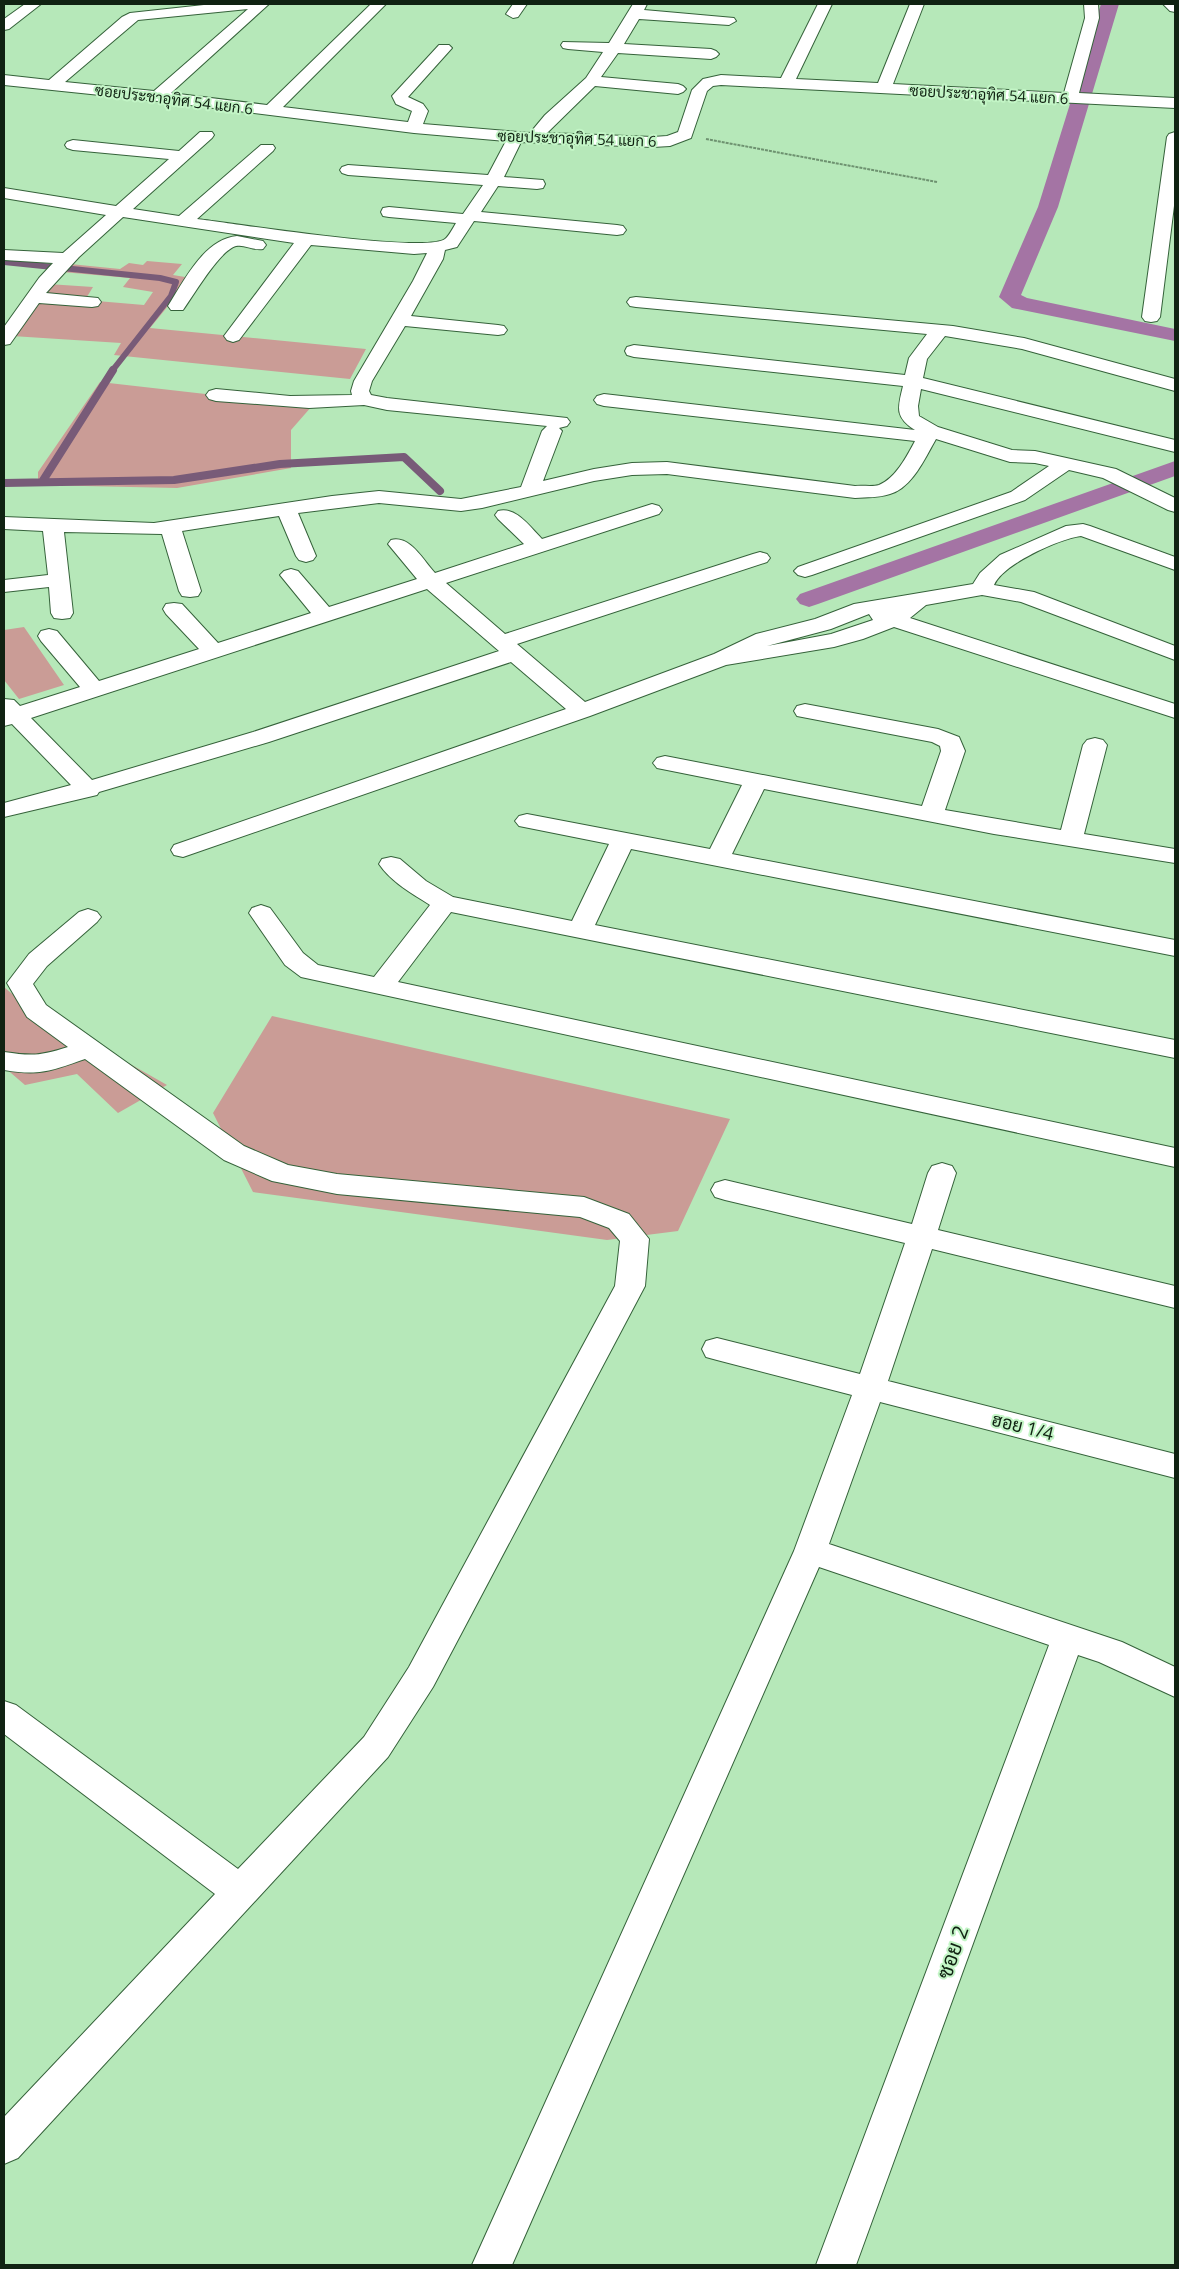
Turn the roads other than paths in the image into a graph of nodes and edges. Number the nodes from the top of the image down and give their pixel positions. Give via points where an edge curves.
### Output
1 (34, 4) edge
2 (254, 4) edge
3 (262, 4) edge
4 (379, 4) edge
5 (825, 4) edge
6 (917, 4) edge
7 (1091, 4) edge
8 (1170, 4) edge
9 (202, 7) edge
10 (1175, 8) edge
11 (637, 9) edge
12 (729, 21) dead end
13 (4, 26) edge
14 (568, 45) dead end
15 (615, 46) junction
16 (444, 48) dead end
17 (711, 54) dead end
18 (4, 80) edge
19 (591, 81) junction
20 (787, 82) junction
21 (52, 85) junction
22 (884, 88) junction
23 (678, 89) dead end
24 (135, 93) junction
25 (158, 96) junction
26 (1070, 98) junction
27 (1175, 104) edge
28 (122, 105) dead end
29 (271, 110) junction
30 (304, 115) junction
31 (551, 118) junction
32 (570, 119) dead end
33 (291, 126) dead end
34 (414, 128) junction
35 (206, 135) dead end
36 (516, 137) junction
37 (535, 137) junction
38 (1175, 137) edge
39 (73, 145) dead end
40 (267, 148) dead end
41 (183, 156) junction
42 (348, 170) dead end
43 (493, 182) junction
44 (537, 184) dead end
45 (4, 192) edge
46 (119, 212) junction
47 (389, 212) dead end
48 (468, 218) junction
49 (183, 222) junction
50 (617, 230) dead end
51 (302, 245) junction
52 (437, 247) junction
53 (4, 255) edge
54 (60, 271) junction
55 (35, 297) junction
56 (92, 302) dead end
57 (636, 302) dead end
58 (177, 306) dead end
59 (1151, 316) dead end
60 (398, 320) junction
61 (498, 330) dead end
62 (940, 330) junction
63 (233, 336) dead end
64 (4, 340) edge
65 (634, 351) dead end
66 (913, 381) junction
67 (1175, 385) edge
68 (216, 394) dead end
69 (364, 399) junction
70 (604, 400) dead end
71 (343, 403) junction
72 (332, 424) dead end
73 (936, 434) junction
74 (1175, 446) edge
75 (1067, 463) junction
76 (529, 491) junction
77 (1175, 506) edge
78 (286, 509) junction
79 (652, 510) dead end
80 (505, 515) dead end
81 (4, 523) edge
82 (53, 525) junction
83 (170, 527) junction
84 (398, 544) dead end
85 (540, 547) junction
86 (306, 556) dead end
87 (760, 558) dead end
88 (1175, 564) edge
89 (805, 571) dead end
90 (291, 576) dead end
91 (59, 580) junction
92 (431, 582) junction
93 (4, 586) edge
94 (982, 589) junction
95 (190, 591) dead end
96 (918, 601) junction
97 (174, 608) dead end
98 (862, 609) junction
99 (62, 613) dead end
100 (325, 616) junction
101 (893, 620) junction
102 (49, 636) dead end
103 (508, 648) junction
104 (214, 652) junction
105 (1175, 653) edge
106 (722, 659) junction
107 (95, 691) junction
108 (582, 711) junction
109 (805, 711) dead end
110 (1175, 711) edge
111 (8, 713) edge
112 (1096, 745) dead end
113 (665, 763) dead end
114 (756, 781) junction
115 (89, 790) junction
116 (4, 810) edge
117 (931, 815) junction
118 (526, 822) dead end
119 (623, 840) junction
120 (1070, 840) junction
121 (182, 850) dead end
122 (1175, 856) edge
123 (718, 858) junction
124 (391, 864) dead end
125 (445, 903) junction
126 (261, 913) dead end
127 (88, 917) dead end
128 (580, 930) junction
129 (1175, 948) edge
130 (380, 987) junction
131 (88, 1048) junction
132 (1175, 1049) edge
133 (4, 1061) edge
134 (1175, 1158) edge
135 (942, 1173) dead end
136 (725, 1190) dead end
137 (923, 1237) junction
138 (1175, 1297) edge
139 (717, 1349) dead end
140 (870, 1388) junction
141 (1175, 1466) edge
142 (810, 1551) junction
143 (1068, 1638) junction
144 (1175, 1683) edge
145 (4, 1715) edge
146 (241, 1892) junction
147 (4, 2145) edge
148 (492, 2265) edge
149 (836, 2265) edge

1 - 13 street
2 - 9 street
3 - 25 street
4 - 29 street
5 - 20 street
6 - 22 street
7 - 26 street via 1092,18
8 - 10 street
9 - 21 street via 135,16
11 - 12 street
11 - 15 street
14 - 15 street
15 - 17 street
15 - 19 street
16 - 34 street via 400,96 402,101 420,111
18 - 21 street, ซอยประชาอุทิศ 54 แยก 6
19 - 23 street
19 - 31 street
20 - 22 street, ซอยประชาอุทิศ 54 แยก 6
20 - 37 street, ซอยประชาอุทิศ 54 แยก 6 via 734,79 708,82 700,90 686,136 670,141
21 - 24 street, ซอยประชาอุทิศ 54 แยก 6
22 - 26 street, ซอยประชาอุทิศ 54 แยก 6
24 - 25 street, ซอยประชาอุทิศ 54 แยก 6
24 - 28 street
25 - 29 street, ซอยประชาอุทิศ 54 แยก 6
26 - 27 street, ซอยประชาอุทิศ 54 แยก 6
29 - 30 street, ซอยประชาอุทิศ 54 แยก 6
30 - 33 street
30 - 34 street, ซอยประชาอุทิศ 54 แยก 6
31 - 32 street
31 - 37 street
34 - 36 street, ซอยประชาอุทิศ 54 แยก 6
35 - 41 street
36 - 37 street, ซอยประชาอุทิศ 54 แยก 6
36 - 43 street
38 - 59 street
39 - 41 street
40 - 49 street
41 - 46 street
42 - 43 street
43 - 44 street
43 - 48 street
45 - 46 street
46 - 49 street
46 - 54 street
47 - 48 street
48 - 50 street
48 - 52 street via 451,243
49 - 51 street
51 - 52 street
51 - 58 street via 233,241 225,244
51 - 63 street
52 - 60 street via 434,259
53 - 54 street
54 - 55 street
55 - 56 street
55 - 64 street
57 - 62 street
60 - 61 street
60 - 69 street via 363,381 360,391
62 - 66 street via 918,358
62 - 67 street via 1024,344
65 - 66 street
66 - 73 street via 909,415
66 - 74 street
68 - 71 street via 296,403
69 - 71 street
69 - 76 street via 556,426
70 - 73 street
71 - 72 street
73 - 75 street via 1010,456
73 - 76 street via 903,476 888,489 875,491 855,492 667,468 594,475
75 - 77 street via 1121,478
75 - 89 street via 1018,496
76 - 78 street via 461,505 379,497
78 - 83 street
78 - 86 street
79 - 85 street
80 - 85 street
81 - 82 street
82 - 83 street via 117,529
82 - 91 street
83 - 95 street
84 - 92 street
85 - 92 street
87 - 103 street
88 - 94 street via 1084,530 1066,532 1007,559 987,578
90 - 100 street
91 - 93 street
91 - 99 street
92 - 100 street
92 - 103 street
94 - 96 street
94 - 105 street via 1026,597
96 - 98 street
96 - 101 street
97 - 104 street
98 - 101 street
98 - 106 street via 823,624 764,638
100 - 104 street
101 - 106 street via 852,635
101 - 110 street
102 - 107 street
103 - 108 street
103 - 115 street via 214,753
104 - 107 street
106 - 108 street
107 - 111 street
108 - 121 street
109 - 117 street via 938,736 951,742 953,751
111 - 115 street
112 - 120 street
113 - 114 street
114 - 117 street
114 - 123 street
115 - 116 street
117 - 120 street
118 - 119 street
119 - 123 street
119 - 128 street
120 - 122 street
123 - 129 street
124 - 125 street via 417,886
125 - 128 street
125 - 130 street
126 - 130 street via 300,965 310,971
127 - 131 street via 38,960 20,983 36,1011
128 - 132 street
130 - 134 street
131 - 133 street via 48,1063 31,1065
131 - 146 street via 234,1153 282,1174 337,1184 584,1207 619,1221 634,1239 630,1286 421,1676 376,1748
135 - 137 street
136 - 137 street
137 - 138 street
137 - 140 street
139 - 140 street, ฮอย 1/4
140 - 141 street, ฮอย 1/4
140 - 142 street
142 - 143 street
142 - 148 street
143 - 144 street via 1110,1652
143 - 149 street, ซอย 2
145 - 146 street
146 - 147 street

